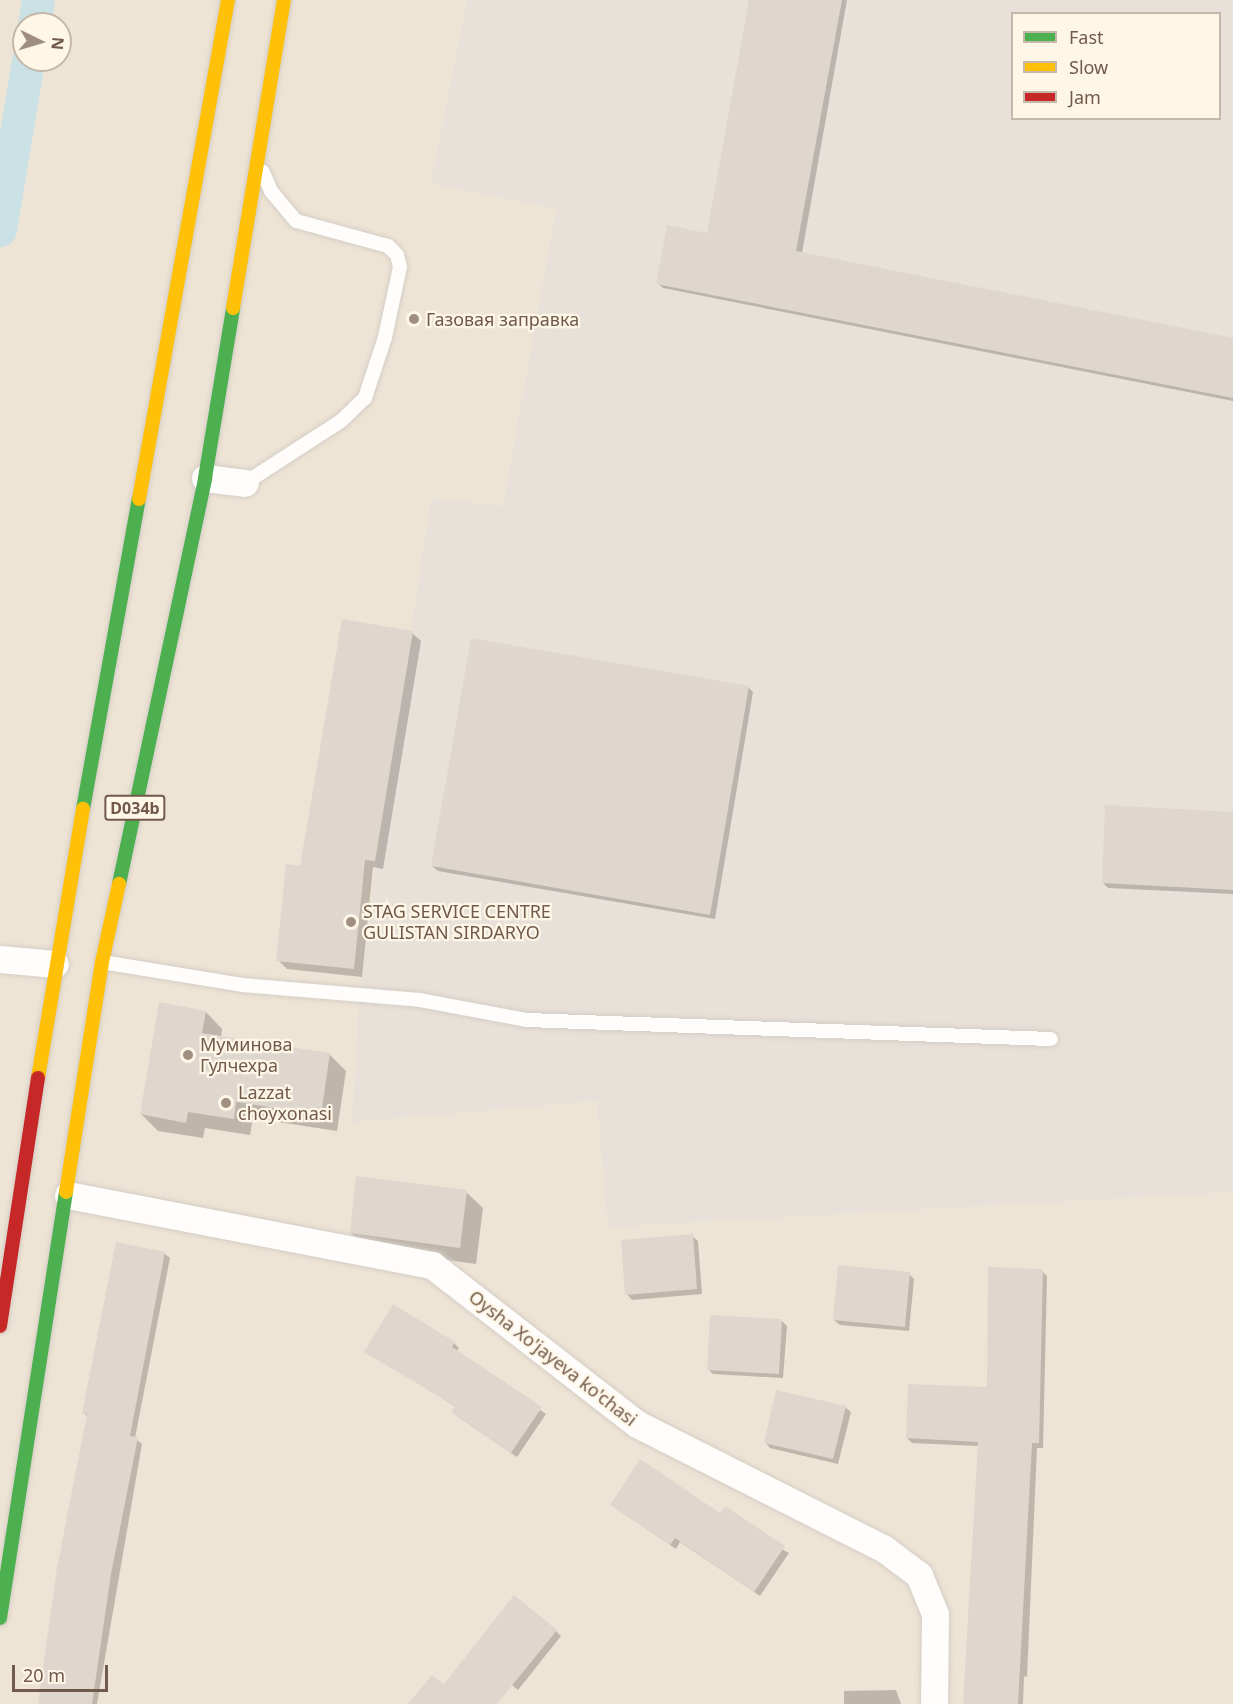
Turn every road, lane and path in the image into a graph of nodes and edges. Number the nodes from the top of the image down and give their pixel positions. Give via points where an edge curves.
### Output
1 (228, 0) edge
2 (284, 0) edge
3 (257, 157) junction
4 (205, 478) junction
5 (245, 483) joint
6 (0, 959) edge
7 (102, 962) junction
8 (55, 964) junction
9 (1051, 1039) dead end
10 (68, 1195) junction
11 (0, 1326) edge
12 (0, 1618) edge
13 (934, 1704) edge

1 - 8 main road, D034b
2 - 3 main road, D034b
3 - 4 main road, D034b
3 - 5 lane via 271,191 296,221 388,246 397,255 400,267 385,338 365,398 341,421
4 - 5 street
4 - 7 main road, D034b
6 - 8 street
7 - 9 lane via 242,985 419,1000 526,1020
7 - 10 main road, D034b
8 - 11 main road, D034b
10 - 12 main road, D034b
10 - 13 street, Oysha Xo'jayeva ko'chasi via 432,1265 637,1424 883,1548 919,1575 935,1614

